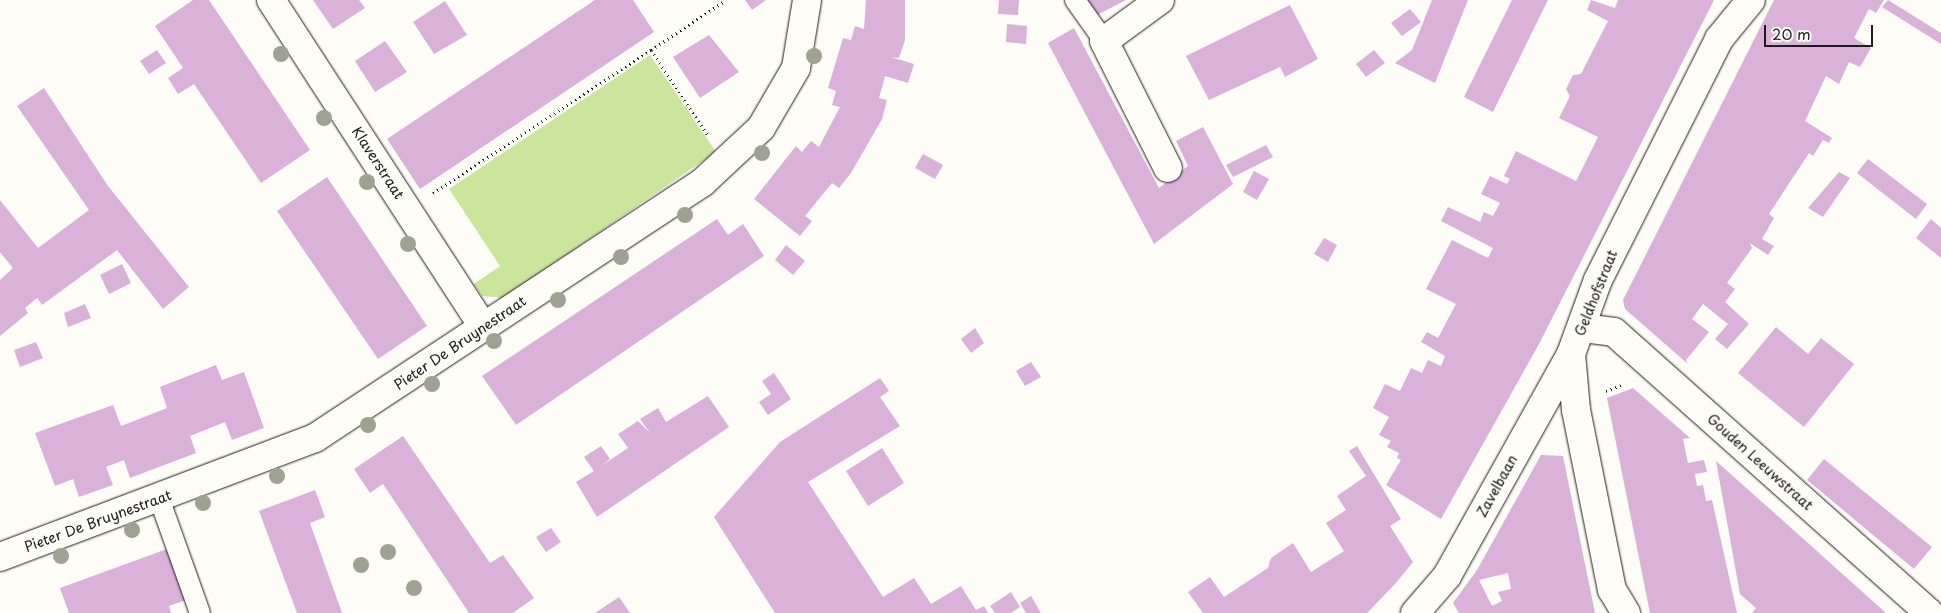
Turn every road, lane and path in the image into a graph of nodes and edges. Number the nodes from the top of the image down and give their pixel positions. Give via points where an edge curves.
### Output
1 (271, 0) edge
2 (726, 0) edge
3 (807, 0) edge
4 (1075, 0) edge
5 (1160, 0) edge
6 (1751, 0) edge
7 (1104, 41) junction
8 (650, 50) junction
9 (727, 163) junction
10 (1168, 168) dead end
11 (408, 210) junction
12 (483, 327) junction
13 (1583, 328) junction
14 (1571, 354) junction
15 (1658, 371) junction
16 (1575, 402) junction
17 (159, 498) junction
18 (0, 557) edge
19 (200, 613) edge
20 (1415, 613) edge
21 (1626, 613) edge
22 (1929, 613) edge

1 - 11 street, Klaverstraat
2 - 8 path
3 - 9 street, Pieter De Bruynestraat via 796,68 760,128
4 - 7 lane
5 - 7 street
6 - 13 street, Geldhofstraat via 1718,39 1598,280
7 - 10 street
8 - 9 path
8 - 11 path
9 - 12 street, Pieter De Bruynestraat
11 - 12 street, Klaverstraat
12 - 17 street, Pieter De Bruynestraat via 315,438
13 - 14 street, Geldhofstraat
13 - 15 street, Gouden Leeuwstraat via 1614,332
14 - 16 street, Geldhofstraat
14 - 20 street, Zavelbaan via 1447,576
15 - 16 path
15 - 22 street, Gouden Leeuwstraat
16 - 21 street, Geldhofstraat via 1612,590
17 - 18 street, Pieter De Bruynestraat
17 - 19 lane

